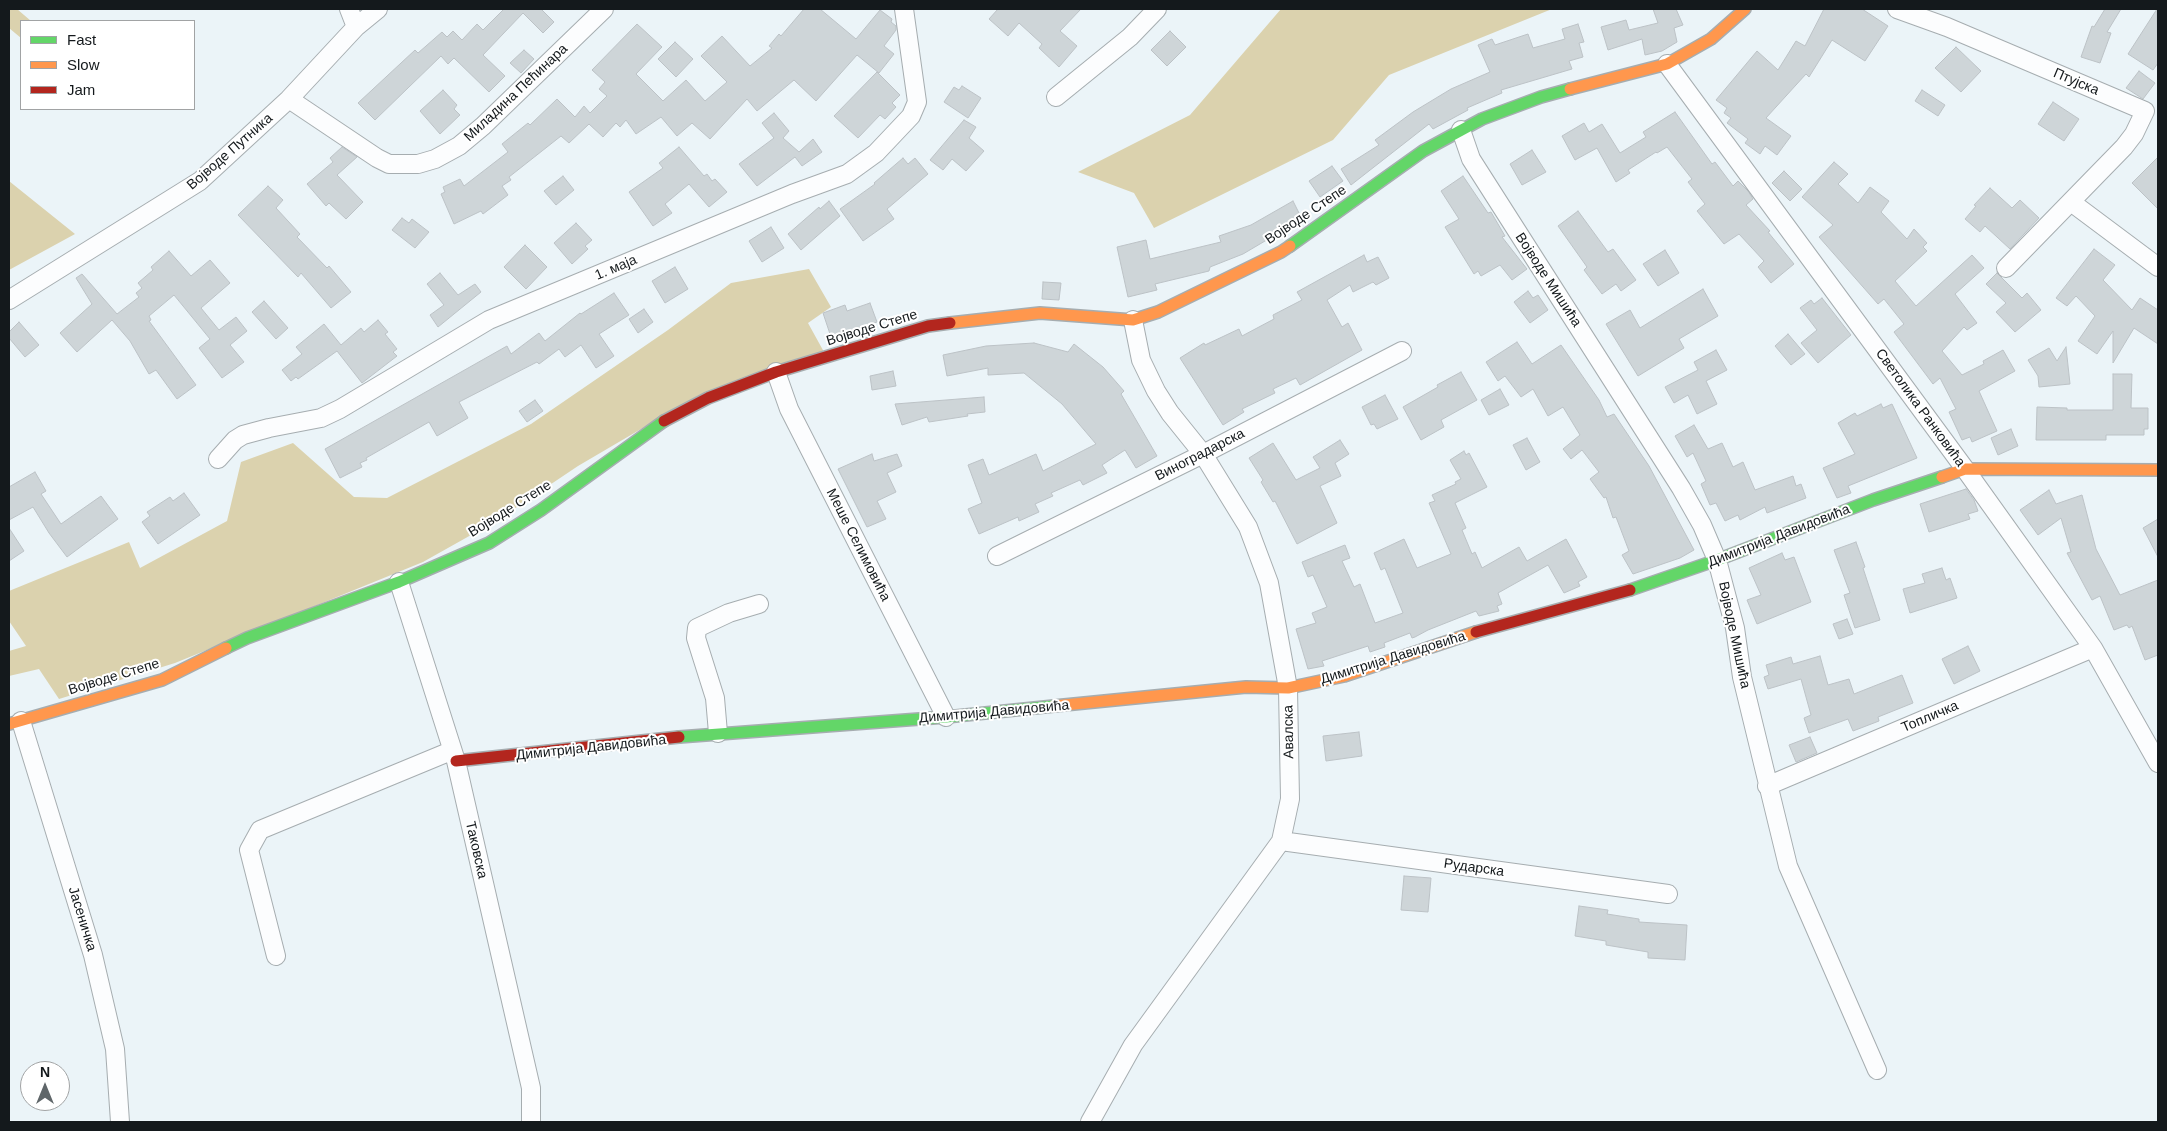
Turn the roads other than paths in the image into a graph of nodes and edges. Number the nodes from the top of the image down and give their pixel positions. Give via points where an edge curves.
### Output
1 (349, 9) edge
2 (378, 9) edge
3 (604, 9) edge
4 (904, 9) edge
5 (1157, 9) edge
6 (1745, 9) edge
7 (1897, 9) edge
8 (356, 27) junction
9 (1667, 64) junction
10 (1056, 97) dead end
11 (289, 99) junction
12 (2152, 113) edge
13 (1461, 130) junction
14 (2072, 202) junction
15 (2158, 267) edge
16 (2006, 268) dead end
17 (9, 300) edge
18 (1133, 320) junction
19 (1402, 351) dead end
20 (776, 372) junction
21 (1204, 454) junction
22 (218, 459) dead end
23 (1966, 470) junction
24 (2158, 470) edge
25 (997, 556) dead end
26 (1717, 560) junction
27 (399, 582) junction
28 (759, 604) dead end
29 (2093, 648) junction
30 (1288, 688) junction
31 (946, 717) junction
32 (15, 723) edge
33 (718, 733) junction
34 (453, 756) junction
35 (2158, 761) edge
36 (1767, 786) junction
37 (1281, 841) junction
38 (1668, 894) dead end
39 (276, 956) dead end
40 (1877, 1070) dead end
41 (120, 1122) edge
42 (531, 1122) edge
43 (1090, 1122) edge

1 - 8 street
2 - 8 street, Војводе Путника
3 - 11 street, Миладина Пећинара via 484,126 459,146 418,164 389,164 377,158
4 - 22 street, 1. маја via 917,102 911,116 876,153 847,174 489,320 340,409 321,418 243,435
5 - 10 street via 1130,37
6 - 9 street, Војводе Степе via 1711,39
7 - 12 street, Птујска
8 - 11 street, Војводе Путника
9 - 13 street, Војводе Степе via 1541,97
9 - 23 street, Светолика Ранковића
11 - 17 street, Војводе Путника via 200,181
12 - 14 street, Птујска
13 - 18 street, Војводе Степе via 1423,151 1281,252 1158,312
13 - 26 street, Војводе Мишића via 1471,159 1681,488
14 - 15 street
14 - 16 street, Птујска
18 - 20 street, Војводе Степе via 1040,313 928,326
18 - 21 street, Авалска via 1141,360 1156,391
19 - 21 street, Виноградарска
20 - 27 street, Војводе Степе via 708,398 664,421 541,510 489,543
20 - 31 street, Меше Селимовића via 789,409
21 - 25 street, Виноградарска
21 - 30 street, Авалска via 1252,537 1268,583
23 - 24 street, Димитрија Давидовића
23 - 26 street, Димитрија Давидовића via 1864,503
23 - 29 street, Светолика Ранковића
26 - 30 street, Димитрија Давидовића via 1628,591 1483,630 1344,676
26 - 36 street, Војводе Мишића via 1735,628 1742,677
27 - 32 street, Војводе Степе via 247,638 162,680
27 - 34 street, Таковска
28 - 33 street via 697,628 696,638 715,698
29 - 35 street, Светолика Ранковића
29 - 36 street, Топличка
30 - 31 street, Димитрија Давидовића via 1246,687
30 - 37 street, Авалска via 1290,799
31 - 33 street, Димитрија Давидовића
32 - 41 street, Јасеничка via 93,955 115,1049
33 - 34 street, Димитрија Давидовића
34 - 39 street, Димитрија Давидовића via 260,830 249,850
34 - 42 street, Таковска via 531,1088
36 - 40 street, Војводе Мишића via 1788,866
37 - 38 street, Рударска
37 - 43 street, Авалска via 1133,1045

